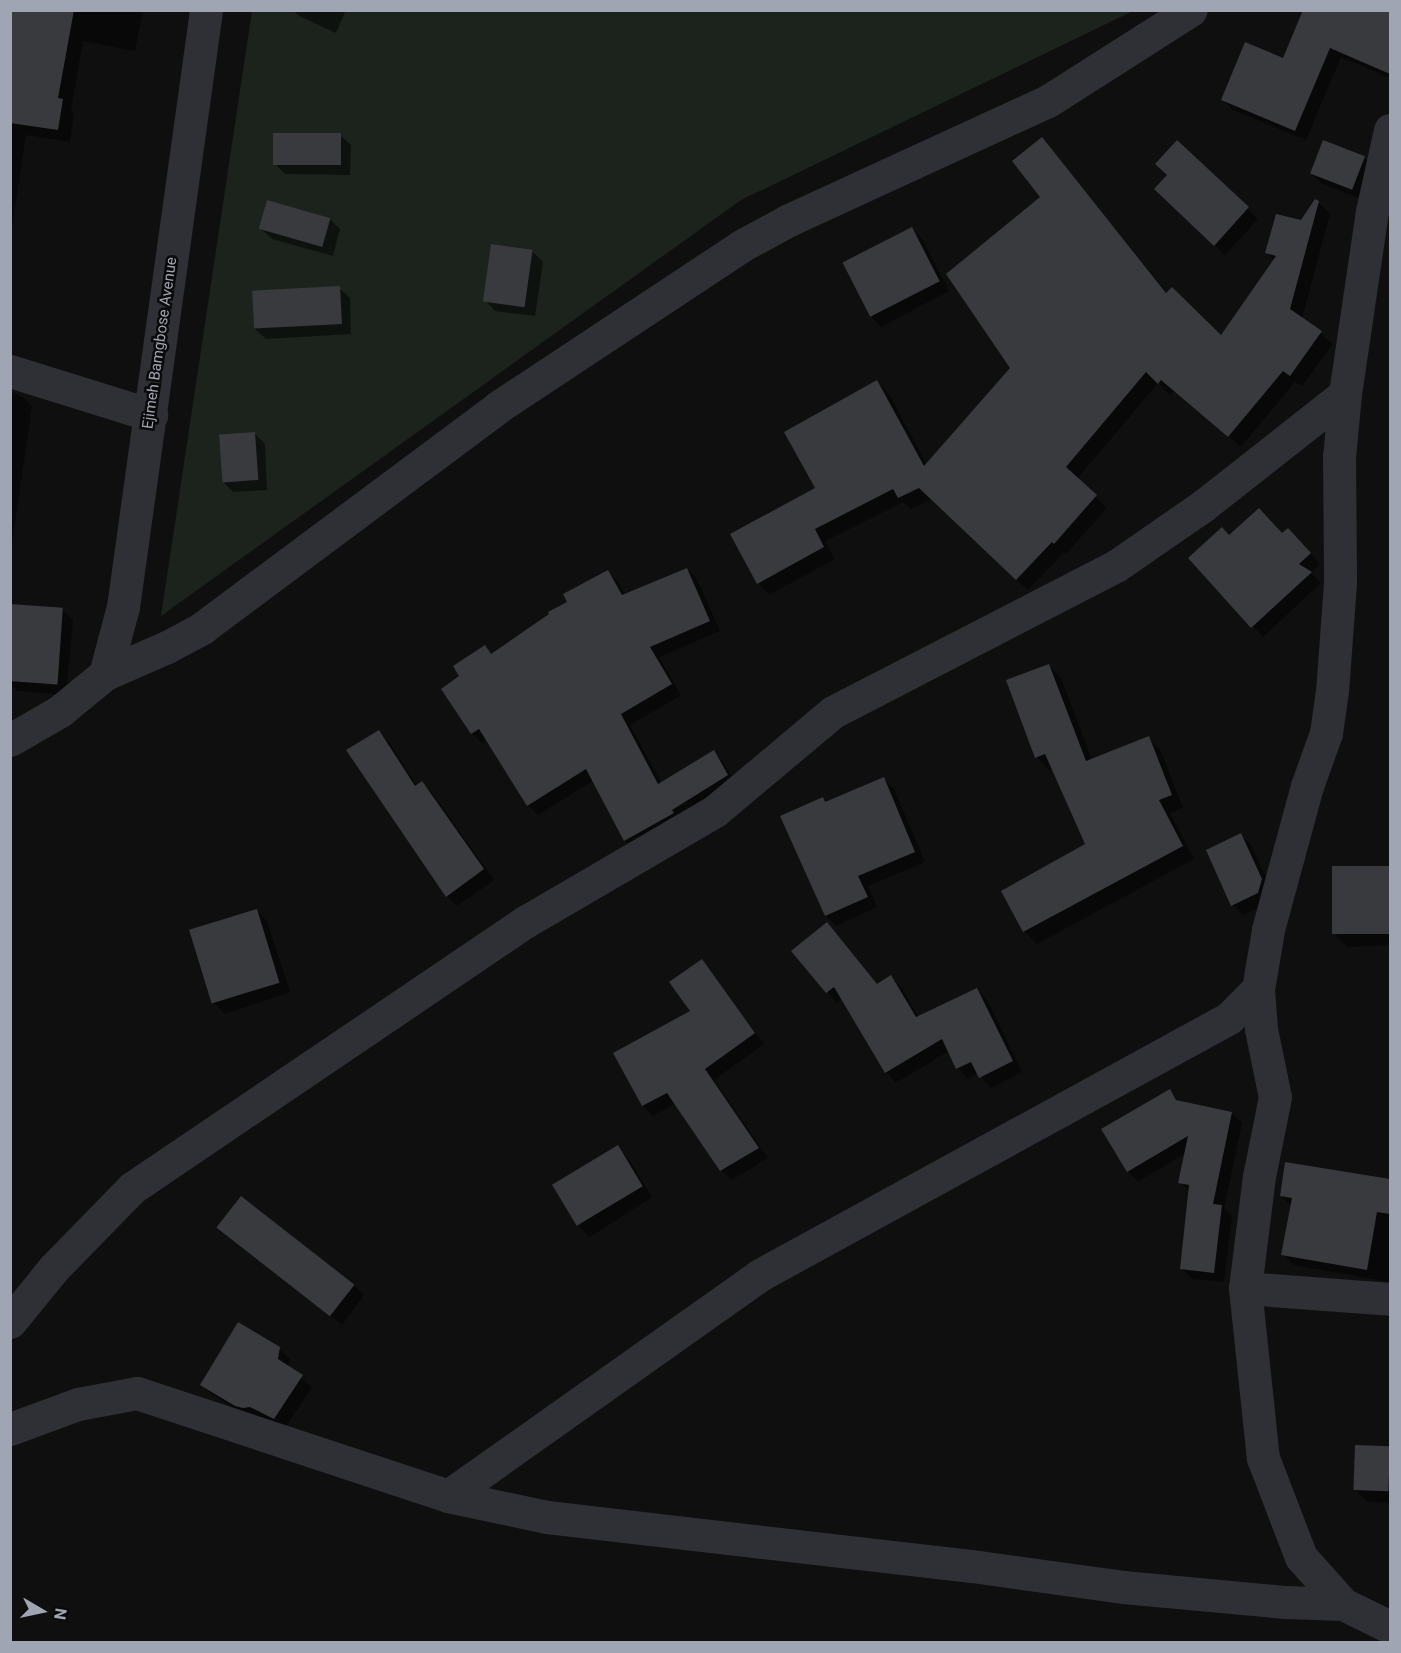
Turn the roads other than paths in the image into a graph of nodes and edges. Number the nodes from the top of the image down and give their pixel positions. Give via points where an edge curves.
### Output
1 (206, 10) edge
2 (1191, 10) edge
3 (1390, 130) edge
4 (10, 371) edge
5 (1345, 394) junction
6 (150, 415) junction
7 (105, 674) junction
8 (10, 740) edge
9 (1258, 989) junction
10 (1245, 1288) junction
11 (1390, 1299) edge
12 (10, 1322) edge
13 (10, 1429) edge
14 (448, 1496) junction
15 (1343, 1604) junction
16 (1390, 1627) edge

1 - 6 street, Ejimeh Bamgbose Avenue
2 - 7 street via 1048,101 789,220 741,246 498,407 202,628
3 - 5 street via 1372,211
4 - 6 street
5 - 9 street via 1338,457 1340,583 1326,733 1307,786 1268,930
5 - 12 street via 1204,505 1116,566 834,712 715,811 525,922 132,1188 53,1269
6 - 7 street, Ejimeh Bamgbose Avenue via 123,607
7 - 8 street via 60,711
9 - 10 street via 1275,1097 1259,1176
9 - 14 street via 1229,1018 760,1275
10 - 11 street
10 - 15 street via 1263,1458 1301,1557
13 - 14 street via 78,1404 137,1394
14 - 15 street via 547,1517 1123,1587
15 - 16 street

